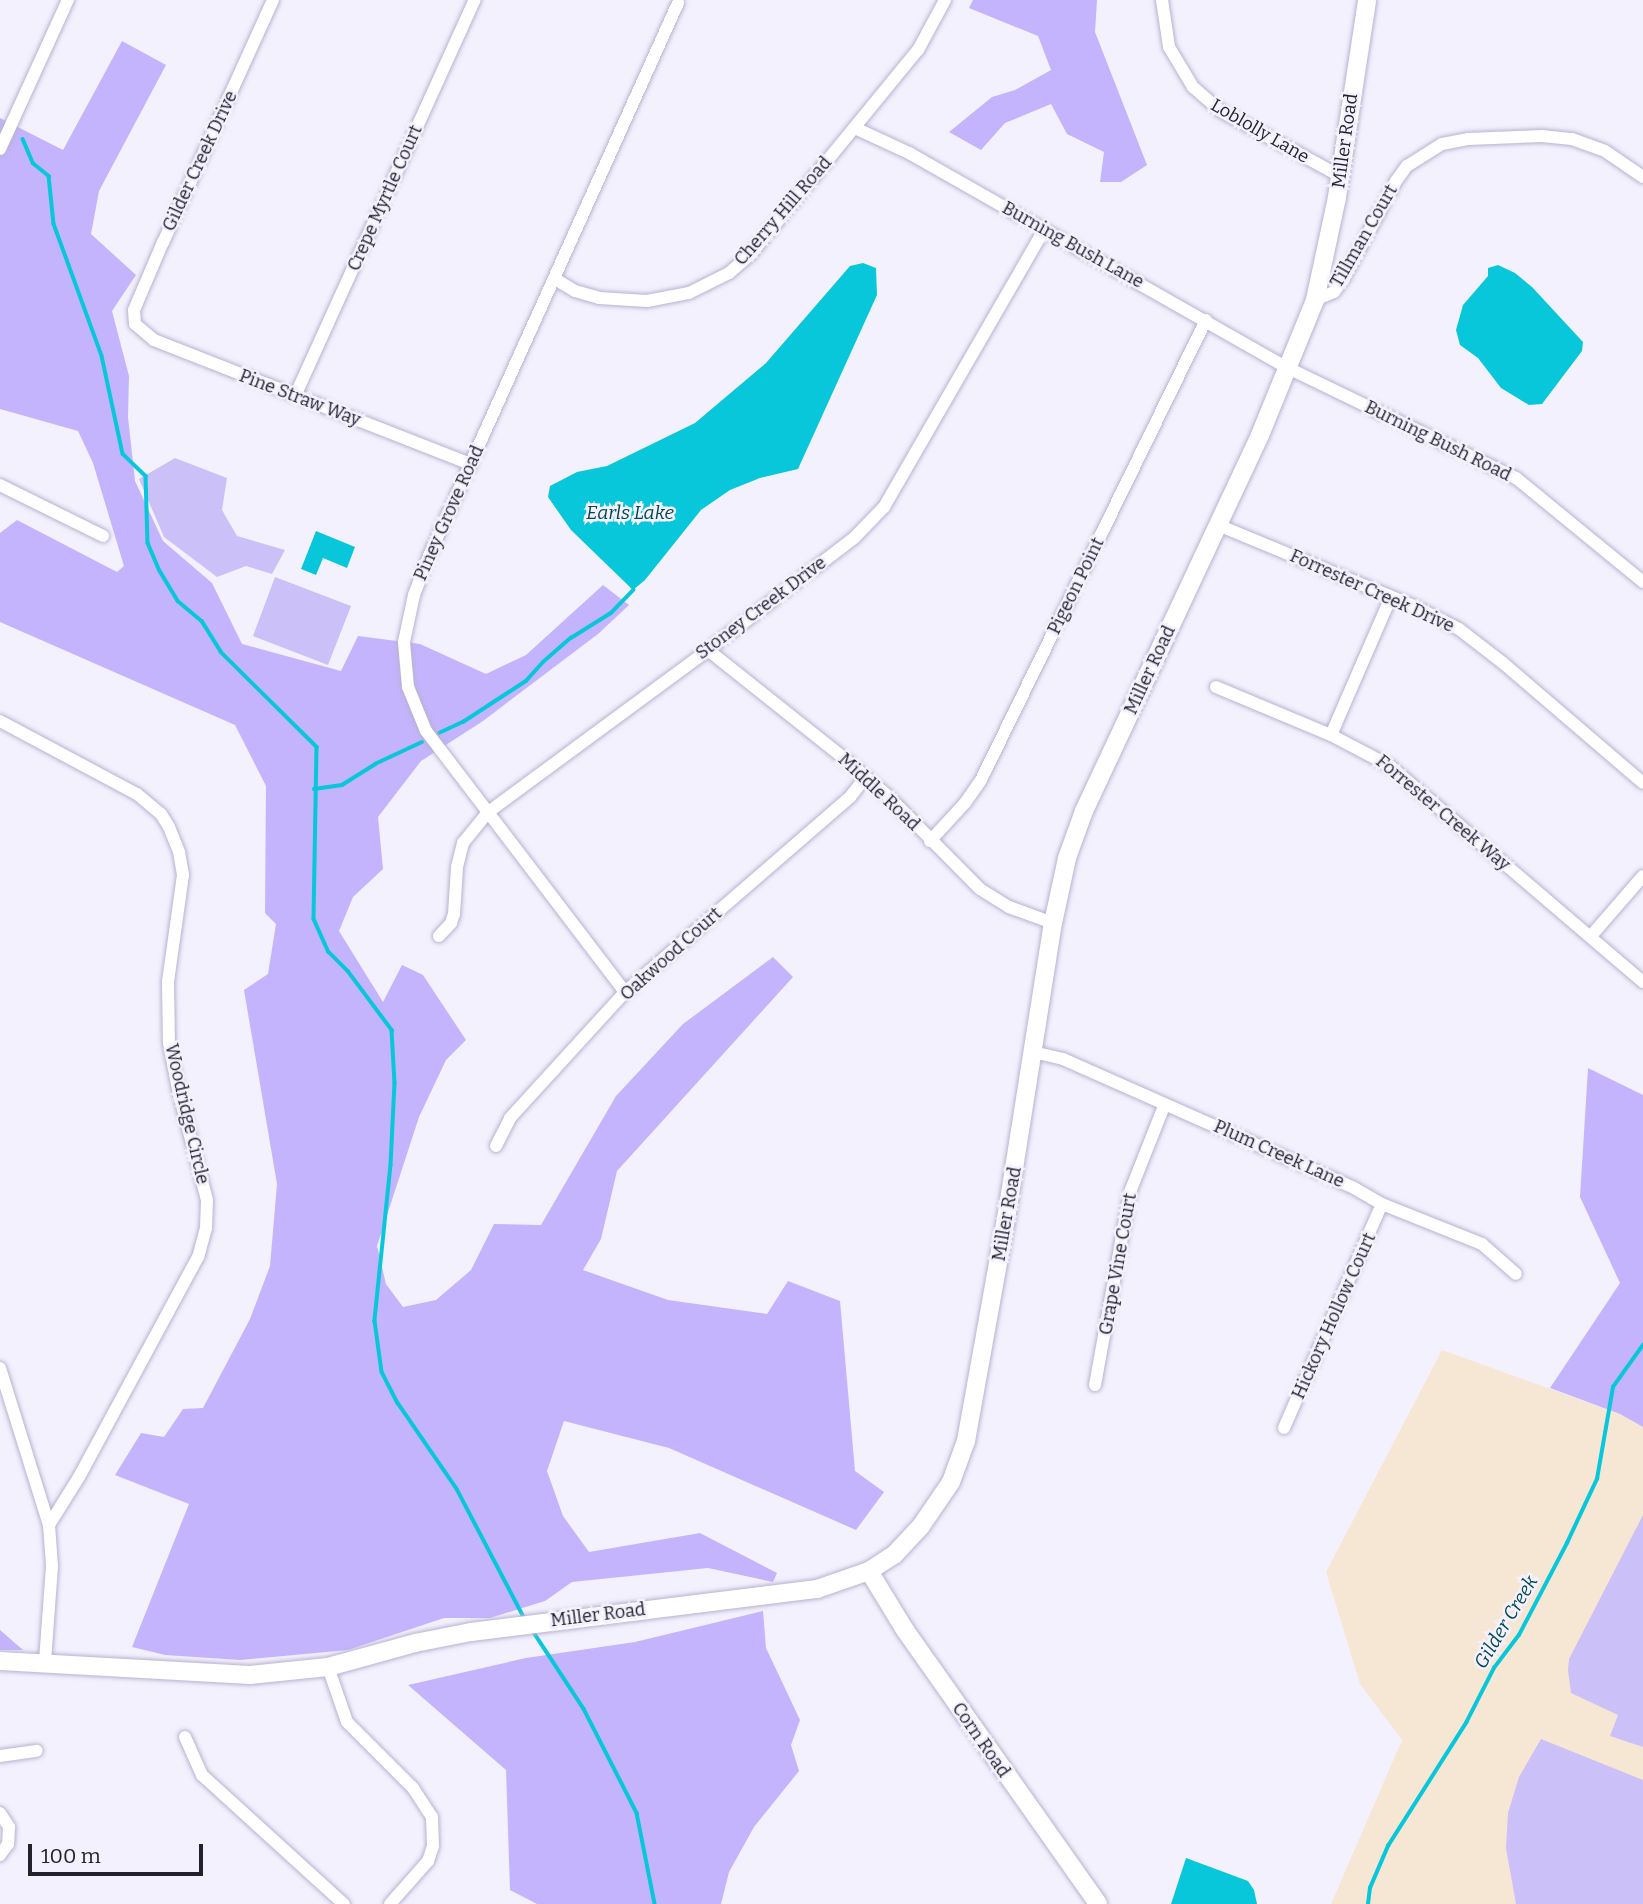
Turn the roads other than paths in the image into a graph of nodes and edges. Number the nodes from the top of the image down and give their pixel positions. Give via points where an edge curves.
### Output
1 (68, 0) edge
2 (273, 0) edge
3 (475, 0) edge
4 (945, 0) edge
5 (1162, 0) edge
6 (1367, 0) edge
7 (678, 3) dead end
8 (855, 128) junction
9 (0, 149) edge
10 (1340, 176) junction
11 (1643, 177) edge
12 (1044, 230) junction
13 (555, 279) junction
14 (1315, 300) junction
15 (1206, 320) junction
16 (135, 324) joint
17 (1288, 368) junction
18 (295, 396) junction
19 (470, 464) junction
20 (0, 485) edge
21 (1218, 524) junction
22 (103, 536) dead end
23 (1643, 582) edge
24 (1391, 597) junction
25 (708, 650) junction
26 (1216, 687) dead end
27 (0, 721) edge
28 (1331, 735) junction
29 (866, 778) junction
30 (1643, 783) edge
31 (487, 813) junction
32 (930, 841) junction
33 (1643, 876) edge
34 (1054, 923) junction
35 (439, 936) dead end
36 (1591, 936) junction
37 (1643, 982) edge
38 (625, 992) junction
39 (1033, 1052) junction
40 (1164, 1106) junction
41 (496, 1146) dead end
42 (1382, 1204) junction
43 (1516, 1274) dead end
44 (0, 1368) edge
45 (1094, 1385) dead end
46 (1284, 1428) dead end
47 (49, 1525) junction
48 (869, 1571) junction
49 (0, 1661) edge
50 (45, 1662) junction
51 (328, 1667) junction
52 (185, 1737) dead end
53 (37, 1751) dead end
54 (0, 1756) edge
55 (0, 1814) edge
56 (0, 1855) edge
57 (344, 1904) edge
58 (390, 1904) edge
59 (1098, 1904) edge

1 - 9 street
2 - 16 street, Gilder Creek Drive via 134,310
3 - 18 street, Crepe Myrtle Court
4 - 8 street, Cherry Hill Road via 918,50
5 - 10 street, Loblolly Lane via 1169,47 1193,88 1219,110
6 - 10 street, Miller Road
7 - 13 street, Piney Grove Road
8 - 12 street, Burning Bush Lane via 909,153
8 - 13 street, Cherry Hill Road via 750,255 708,286 669,298 622,300 575,291
10 - 14 street, Miller Road
11 - 14 street, Tillman Court via 1605,151 1572,139 1493,138 1442,144 1407,166 1344,278 1334,292
12 - 15 street, Burning Bush Lane
12 - 25 street, Stoney Creek Drive via 884,507 855,537
13 - 19 street, Piney Grove Road
14 - 17 street, Miller Road
15 - 17 street, Burning Bush Lane
15 - 32 street, Pigeon Point via 981,780
16 - 18 street, Pine Straw Way via 154,340
17 - 21 street, Miller Road
17 - 23 street, Burning Bush Road via 1516,478
18 - 19 street, Pine Straw Way
19 - 31 street, Piney Grove Road via 414,595 404,657 408,687 426,731
20 - 22 street
21 - 24 street, Forrester Creek Drive
21 - 34 street, Miller Road via 1084,811
24 - 28 street
24 - 30 street, Forrester Creek Drive via 1433,615 1482,645
25 - 29 street, Middle Road
25 - 31 street, Stoney Creek Drive
26 - 28 street, Forrester Creek Way
27 - 47 street, Woodridge Circle via 137,794 161,814 173,835 183,875 168,982 169,1043 207,1200 198,1257
28 - 36 street, Forrester Creek Way via 1390,766
29 - 32 street, Middle Road
29 - 38 street, Oakwood Court via 850,797
31 - 35 street, Stoney Creek Drive via 463,843 454,914
31 - 38 street, Piney Grove Road
32 - 34 street, Middle Road via 993,899
33 - 36 street
34 - 39 street, Miller Road
36 - 37 street, Forrester Creek Way
38 - 41 street, Oakwood Court via 510,1118
39 - 40 street, Plum Creek Lane via 1063,1059
39 - 48 street, Miller Road via 966,1441 951,1482 922,1526 894,1555
40 - 42 street, Plum Creek Lane via 1342,1182
40 - 45 street, Grape Vine Court via 1130,1192
42 - 43 street, Plum Creek Lane via 1482,1244
42 - 46 street, Hickory Hollow Court
44 - 47 street
47 - 50 street
48 - 51 street, Miller Road via 817,1589 531,1624 415,1643
48 - 59 street, Corn Road via 905,1630
49 - 50 street, Miller Road
50 - 51 street, Miller Road via 250,1675
51 - 58 street via 347,1721 413,1788 432,1817 433,1846 428,1861
52 - 57 street via 202,1774
53 - 54 street
55 - 56 street via 9,1826 8,1844

